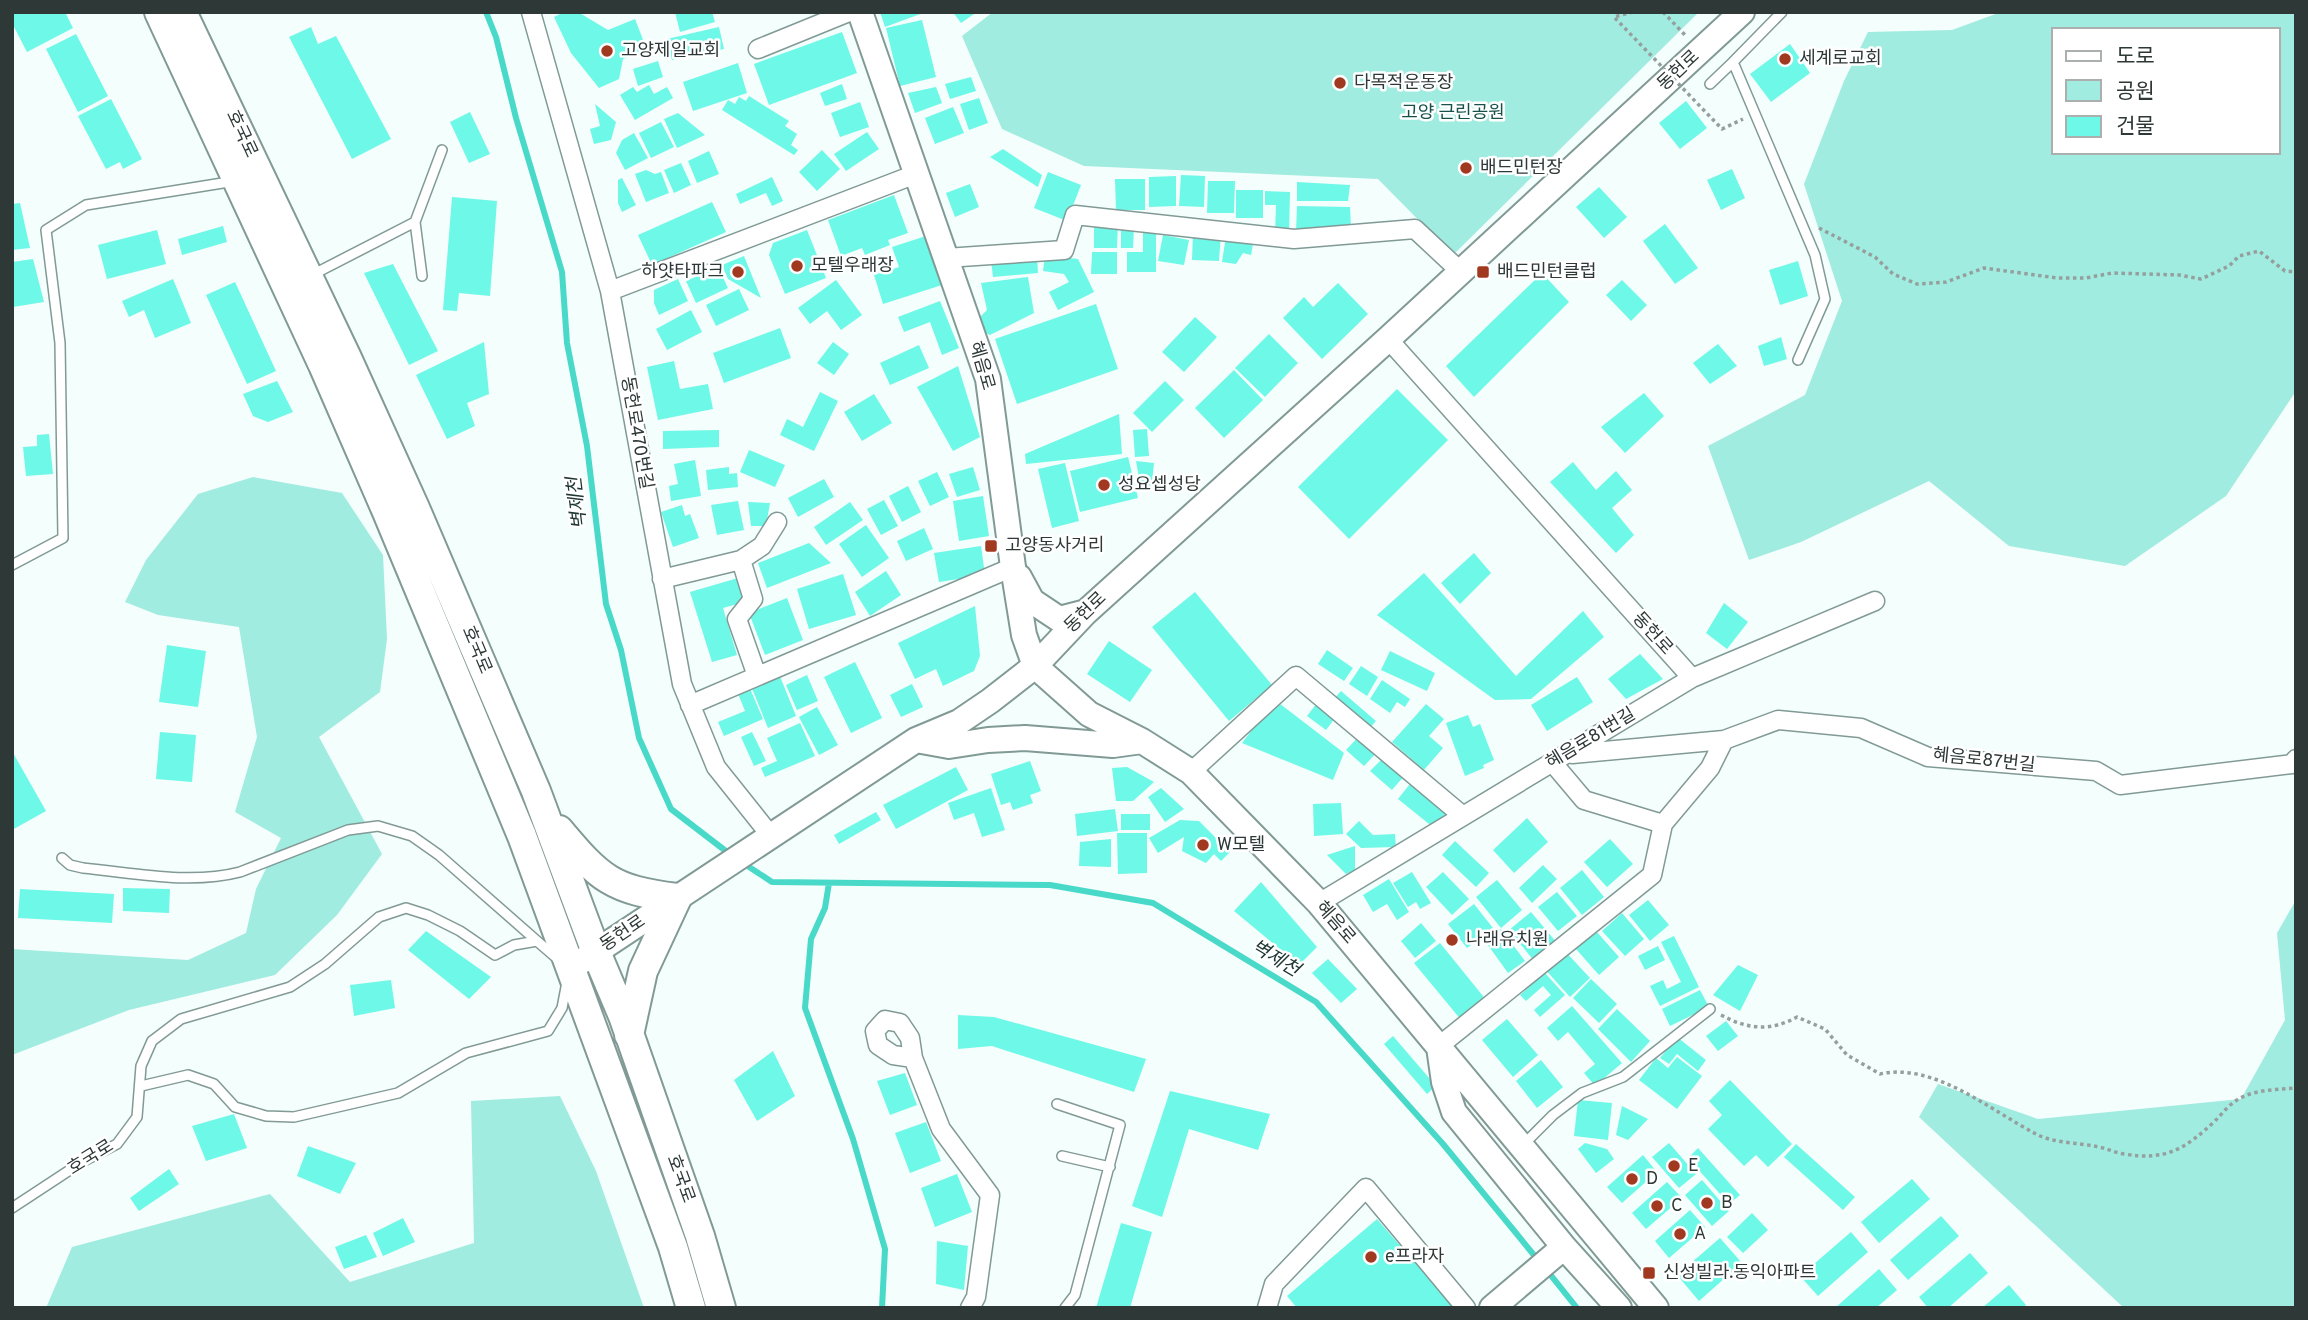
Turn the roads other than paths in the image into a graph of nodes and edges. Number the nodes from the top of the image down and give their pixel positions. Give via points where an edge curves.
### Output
1 (159, 12) edge
2 (183, 12) edge
3 (531, 12) edge
4 (849, 12) edge
5 (860, 12) edge
6 (1742, 12) edge
7 (1783, 12) edge
8 (758, 49) dead end
9 (1733, 62) junction
10 (1710, 84) dead end
11 (442, 150) dead end
12 (916, 174) junction
13 (237, 181) junction
14 (415, 222) junction
15 (946, 258) junction
16 (1461, 272) junction
17 (308, 276) junction
18 (422, 276) dead end
19 (610, 291) junction
20 (1388, 339) junction
21 (1798, 360) dead end
22 (777, 522) dead end
23 (741, 560) junction
24 (12, 565) edge
25 (1013, 567) junction
26 (662, 579) junction
27 (1875, 601) dead end
28 (1086, 611) junction
29 (1035, 666) junction
30 (757, 677) junction
31 (1692, 678) junction
32 (690, 705) junction
33 (916, 740) junction
34 (1724, 740) junction
35 (1142, 741) junction
36 (1558, 759) junction
37 (2296, 759) edge
38 (1191, 772) junction
39 (546, 815) junction
40 (1463, 816) junction
41 (1663, 824) junction
42 (763, 841) junction
43 (62, 858) dead end
44 (677, 898) junction
45 (1319, 903) junction
46 (537, 941) junction
47 (596, 952) junction
48 (570, 969) junction
49 (1710, 1009) road end
50 (629, 1035) junction
51 (1439, 1046) junction
52 (913, 1058) dead end
53 (141, 1086) junction
54 (1057, 1104) dead end
55 (1522, 1146) junction
56 (1062, 1156) dead end
57 (1110, 1167) junction
58 (12, 1208) edge
59 (1559, 1252) junction
60 (691, 1308) edge
61 (721, 1308) edge
62 (970, 1308) edge
63 (1065, 1308) edge
64 (1267, 1308) edge
65 (1466, 1308) edge
66 (1492, 1308) edge
67 (1619, 1308) edge
68 (1656, 1308) edge

1 - 13 main road, 호국로
2 - 17 main road, 호국로
3 - 19 street, 동헌로470번길
4 - 8 street
5 - 12 main road, 혜음로
6 - 16 main road, 동헌로
7 - 9 lane
9 - 10 lane
9 - 21 lane via 1815,255 1825,299
11 - 14 lane
12 - 15 main road, 혜음로
12 - 19 street
13 - 24 lane, 호국로 via 86,205 46,230 60,343 63,538
13 - 48 main road, 호국로 via 387,512 522,836
14 - 17 lane
14 - 18 lane
15 - 16 street via 1064,250 1075,215 1294,239 1415,229
15 - 25 main road, 혜음로 via 988,379
16 - 20 main road, 동헌로
17 - 39 main road, 호국로 via 415,508
19 - 26 street, 동헌로470번길
20 - 28 main road, 동헌로
20 - 31 street, 동헌로
22 - 23 street via 762,546
23 - 26 street
23 - 30 street via 753,599 737,619
25 - 28 main road via 1032,601 1059,618
25 - 29 main road, 혜음로 via 1024,635
25 - 30 street
26 - 32 street, 동헌로470번길
27 - 31 street, 혜음로81번길
28 - 29 main road, 동헌로
29 - 33 main road, 동헌로 via 958,722
29 - 35 main road, 혜음로 via 1089,714
30 - 32 street
31 - 36 street, 혜음로81번길
32 - 42 street, 동헌로470번길 via 716,767
33 - 35 main road via 949,746 1024,738 1112,745
33 - 42 main road, 동헌로
34 - 36 street, 혜음로87번길
34 - 37 street, 혜음로87번길 via 1778,720 1861,728 1928,757 2096,771 2120,785 2292,764
34 - 41 street via 1710,768
35 - 38 main road, 혜음로
36 - 40 street, 혜음로81번길
36 - 41 street via 1584,800
38 - 40 street via 1296,676
38 - 45 main road, 혜음로
39 - 44 main road via 587,863 610,882
39 - 47 main road, 호국로
40 - 45 street, 혜음로81번길
41 - 51 street via 1652,875
42 - 44 main road, 동헌로
43 - 46 lane via 83,868 222,877 348,830 378,827 412,836 439,855
44 - 47 main road, 동헌로
44 - 50 main road via 643,971
45 - 51 main road, 혜음로
46 - 48 lane, 호국로
46 - 53 lane, 호국로 via 495,955 428,915 406,908 379,917 325,964 289,987 181,1019 152,1041 141,1066
47 - 48 main road, 동헌로
47 - 50 main road, 호국로
48 - 53 lane via 562,1008 548,1031 466,1053 398,1093 294,1117 265,1116 235,1107 214,1084 188,1075
48 - 60 main road, 호국로 via 673,1247
49 - 55 lane via 1623,1077 1582,1093
50 - 61 main road, 호국로
51 - 55 main road, 혜음로
51 - 59 main road via 1454,1112
52 - 62 street via 941,1129 989,1195 976,1297
53 - 58 lane, 호국로 via 137,1117 117,1144
54 - 57 lane via 1120,1125
55 - 68 main road, 혜음로
56 - 57 lane
57 - 63 lane via 1075,1295
59 - 66 main road
59 - 67 main road
64 - 65 street via 1274,1284 1366,1188

